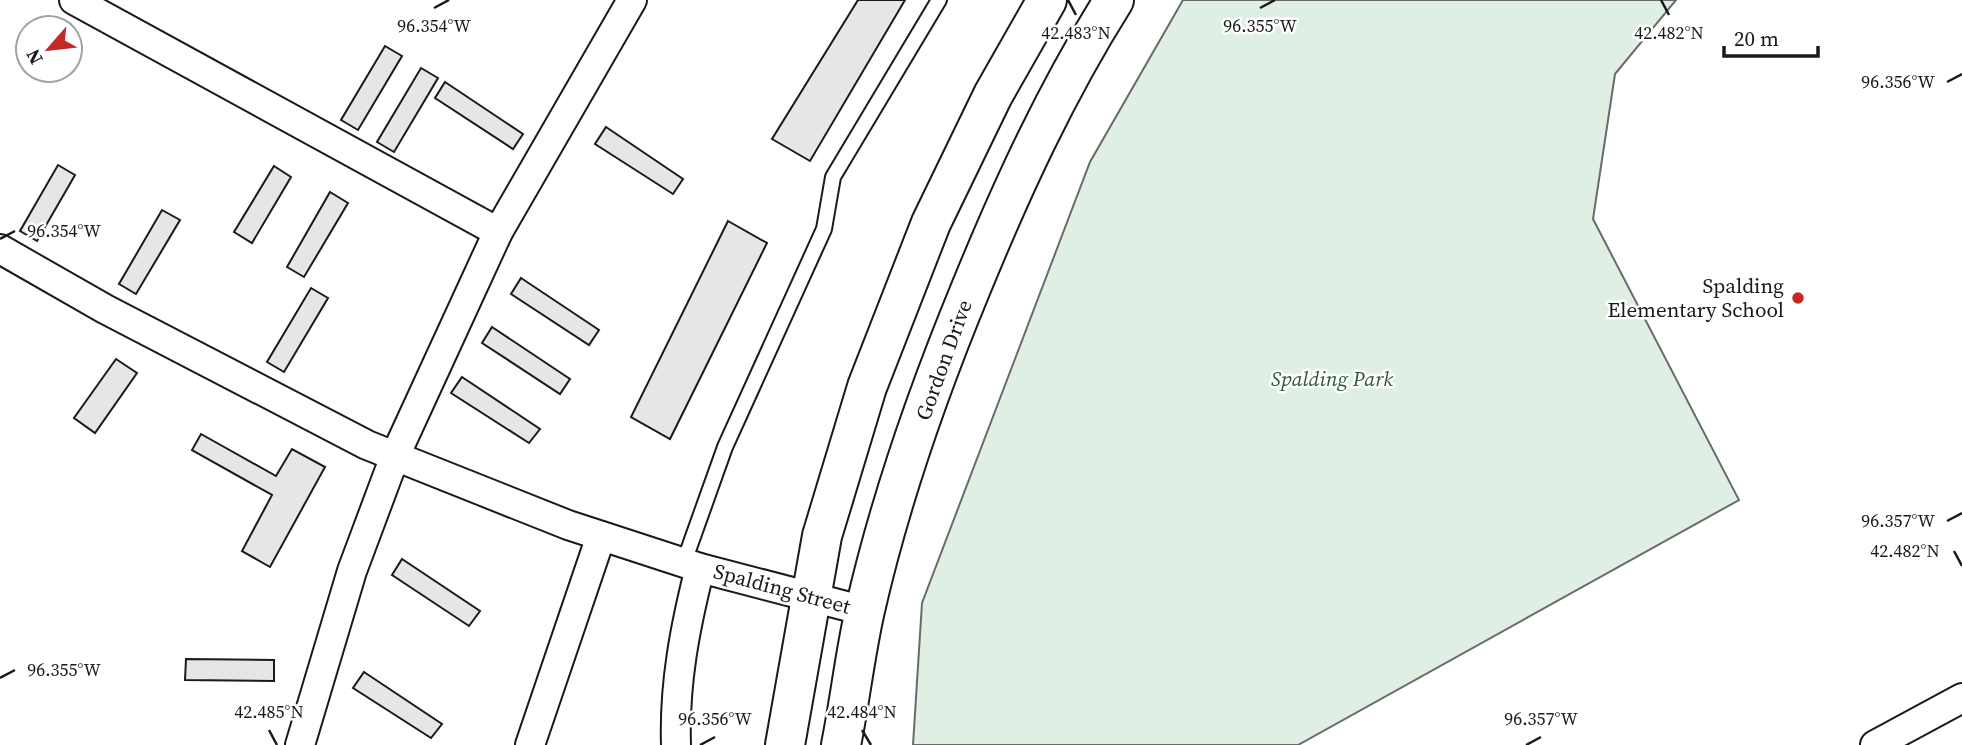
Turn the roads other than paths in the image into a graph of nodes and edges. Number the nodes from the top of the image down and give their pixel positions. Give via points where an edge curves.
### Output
1 (74, 0) edge
2 (632, 0) edge
3 (939, 0) edge
4 (1047, 0) edge
5 (1114, 0) edge
6 (498, 232) junction
7 (0, 249) edge
8 (395, 456) junction
9 (601, 536) junction
10 (692, 565) junction
11 (811, 596) junction
12 (865, 611) junction
13 (1962, 698) edge
14 (300, 745) edge
15 (530, 745) edge
16 (676, 745) edge
17 (785, 745) edge
18 (841, 745) edge
19 (1875, 745) edge

1 - 6 street
2 - 6 street
3 - 10 lane via 832,177 824,229 725,447
4 - 11 main road via 993,95 926,236 867,387 822,536
5 - 12 main road, Gordon Drive via 1073,65 1013,186 950,338 892,505
6 - 8 street
7 - 8 street, Spalding Street via 105,309
8 - 9 street, Spalding Street
8 - 14 street via 352,571
9 - 10 street, Spalding Street
9 - 15 street
10 - 11 street, Spalding Street
10 - 16 street via 675,699
11 - 12 street, Spalding Street
11 - 17 main road
12 - 18 main road, Gordon Drive
13 - 19 street

